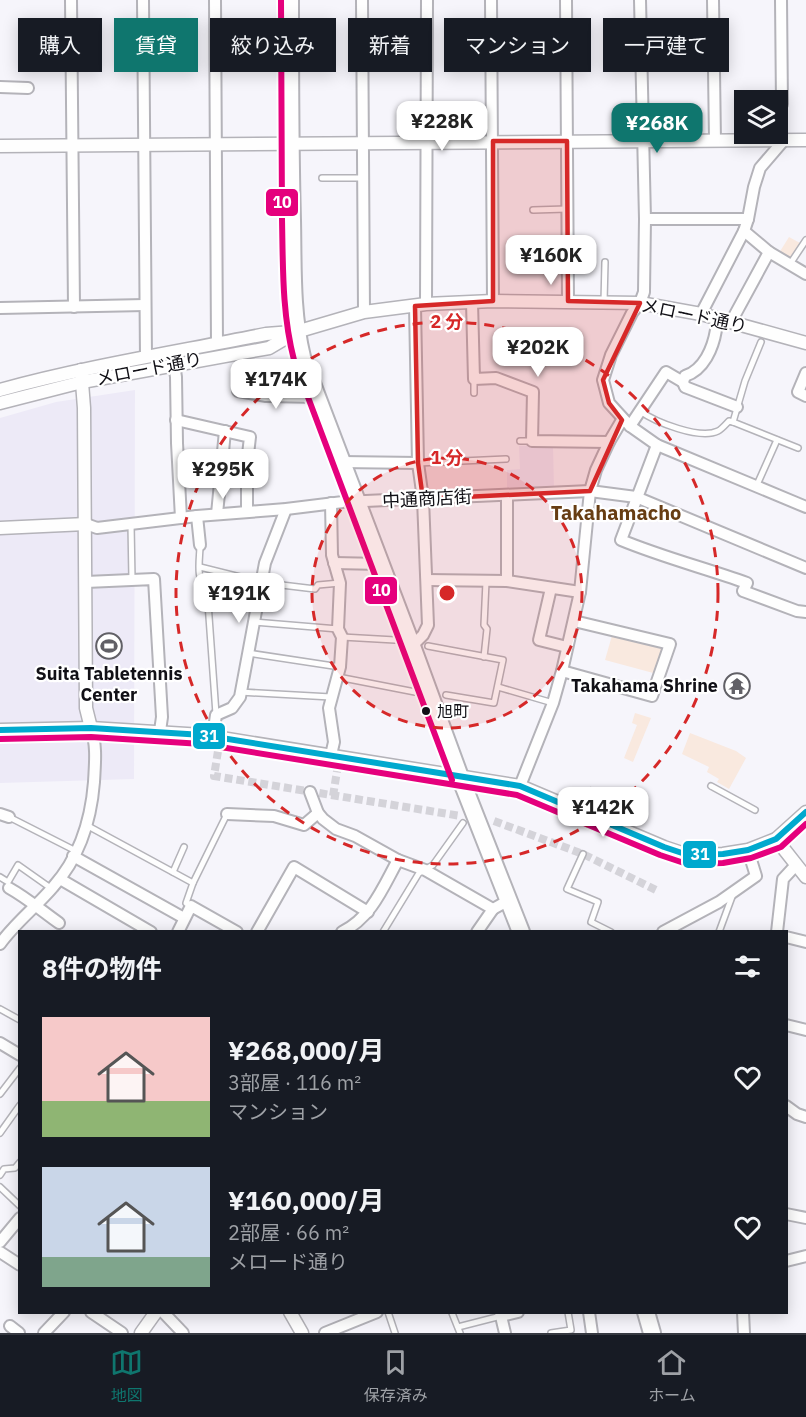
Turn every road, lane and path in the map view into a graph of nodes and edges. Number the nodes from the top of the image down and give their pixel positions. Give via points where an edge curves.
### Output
1 (71, 0) edge
2 (143, 0) edge
3 (215, 0) edge
4 (290, 0) edge
5 (362, 0) edge
6 (427, 0) edge
7 (492, 0) edge
8 (566, 0) edge
9 (640, 0) edge
10 (713, 0) edge
11 (781, 0) edge
12 (0, 87) edge
13 (28, 88) dead end
14 (782, 90) edge
15 (788, 140) edge
16 (806, 140) edge
17 (493, 141) junction
18 (567, 141) junction
19 (715, 141) junction
20 (734, 141) edge
21 (428, 142) junction
22 (642, 142) junction
23 (290, 143) junction
24 (363, 143) junction
25 (217, 144) junction
26 (781, 144) edge
27 (72, 145) junction
28 (144, 145) junction
29 (0, 146) edge
30 (322, 178) dead end
31 (363, 178) junction
32 (533, 210) dead end
33 (567, 210) junction
34 (645, 219) junction
35 (748, 219) junction
36 (744, 231) junction
37 (806, 240) edge
38 (769, 252) junction
39 (605, 261) dead end
40 (790, 264) junction
41 (806, 274) edge
42 (493, 301) junction
43 (568, 301) junction
44 (472, 302) junction
45 (604, 302) junction
46 (640, 303) junction
47 (145, 305) junction
48 (421, 305) junction
49 (74, 307) junction
50 (0, 308) edge
51 (364, 312) junction
52 (701, 314) junction
53 (731, 322) junction
54 (716, 330) dead end
55 (296, 332) junction
56 (761, 342) dead end
57 (217, 344) junction
58 (806, 344) edge
59 (146, 357) junction
60 (174, 364) junction
61 (806, 373) edge
62 (81, 376) junction
63 (474, 379) junction
64 (683, 382) junction
65 (0, 390) edge
66 (238, 391) dead end
67 (474, 393) dead end
68 (317, 396) junction
69 (806, 396) edge
70 (0, 403) edge
71 (737, 407) junction
72 (640, 411) junction
73 (176, 420) junction
74 (733, 422) junction
75 (626, 423) junction
76 (225, 432) junction
77 (777, 440) junction
78 (520, 441) dead end
79 (532, 441) junction
80 (609, 442) junction
81 (657, 445) junction
82 (798, 448) dead end
83 (506, 459) dead end
84 (341, 462) junction
85 (418, 463) junction
86 (756, 488) junction
87 (590, 491) junction
88 (507, 496) junction
89 (636, 497) junction
90 (423, 499) junction
91 (357, 502) junction
92 (331, 503) junction
93 (806, 507) edge
94 (286, 509) junction
95 (247, 512) junction
96 (217, 514) junction
97 (197, 516) junction
98 (181, 518) junction
99 (86, 524) junction
100 (131, 524) junction
101 (0, 528) edge
102 (200, 545) joint
103 (334, 563) junction
104 (381, 564) junction
105 (200, 567) junction
106 (806, 568) edge
107 (132, 580) junction
108 (427, 580) junction
109 (486, 580) junction
110 (261, 581) junction
111 (507, 581) junction
112 (86, 582) junction
113 (340, 583) junction
114 (551, 588) junction
115 (580, 592) junction
116 (805, 609) edge
117 (574, 621) junction
118 (254, 622) junction
119 (340, 633) junction
120 (395, 640) dead end
121 (420, 646) junction
122 (567, 647) junction
123 (248, 653) junction
124 (484, 657) junction
125 (562, 671) junction
126 (339, 672) junction
127 (498, 687) junction
128 (240, 692) junction
129 (415, 692) dead end
130 (446, 695) dead end
131 (332, 697) junction
132 (553, 704) junction
133 (216, 715) junction
134 (91, 728) junction
135 (0, 730) edge
136 (160, 731) junction
137 (213, 736) junction
138 (331, 755) junction
139 (460, 777) junction
140 (520, 786) junction
141 (711, 786) dead end
142 (591, 791) dead end
143 (310, 792) dead end
144 (755, 810) dead end
145 (582, 812) junction
146 (806, 812) edge
147 (318, 813) junction
148 (227, 814) joint
149 (5, 816) edge
150 (463, 823) dead end
151 (88, 825) junction
152 (776, 839) junction
153 (184, 847) dead end
154 (748, 850) junction
155 (75, 854) junction
156 (583, 854) dead end
157 (398, 860) junction
158 (796, 865) junction
159 (425, 870) junction
160 (173, 872) junction
161 (0, 877) edge
162 (806, 877) edge
163 (60, 879) junction
164 (193, 883) junction
165 (9, 888) dead end
166 (52, 889) junction
167 (733, 893) junction
168 (509, 900) junction
169 (34, 906) junction
170 (191, 906) junction
171 (493, 909) junction
172 (368, 912) junction
173 (184, 918) junction
174 (59, 923) dead end
175 (360, 928) edge
176 (145, 930) edge
177 (179, 930) edge
178 (233, 930) edge
179 (258, 930) edge
180 (384, 930) edge
181 (478, 930) edge
182 (520, 930) edge
183 (607, 930) edge
184 (667, 930) edge
185 (720, 930) edge
186 (777, 930) edge
187 (788, 938) edge
188 (806, 942) edge
189 (0, 944) edge
190 (0, 1008) edge
191 (18, 1019) edge
192 (788, 1026) edge
193 (806, 1030) edge
194 (0, 1043) edge
195 (18, 1052) edge
196 (18, 1071) edge
197 (0, 1094) edge
198 (788, 1107) edge
199 (18, 1108) edge
200 (806, 1117) edge
201 (0, 1133) edge
202 (18, 1164) edge
203 (0, 1175) edge
204 (0, 1187) edge
205 (18, 1204) edge
206 (788, 1214) edge
207 (806, 1218) edge
208 (18, 1220) edge
209 (0, 1242) edge
210 (0, 1252) edge
211 (806, 1256) edge
212 (788, 1260) edge
213 (18, 1264) edge
214 (62, 1314) edge
215 (94, 1314) edge
216 (155, 1314) edge
217 (165, 1314) edge
218 (291, 1314) edge
219 (389, 1314) edge
220 (452, 1314) edge
221 (501, 1314) edge
222 (568, 1314) edge
223 (590, 1314) edge
224 (647, 1314) edge
225 (743, 1314) edge
226 (364, 1315) edge
227 (10, 1326) dead end
228 (459, 1330) edge
229 (20, 1333) edge
230 (44, 1333) edge
231 (122, 1333) edge
232 (141, 1333) edge
233 (183, 1333) edge
234 (302, 1333) edge
235 (325, 1333) edge
236 (395, 1333) edge
237 (505, 1333) edge
238 (551, 1333) edge
239 (592, 1333) edge
240 (652, 1333) edge
241 (744, 1333) edge

1 - 27 street
2 - 28 street
3 - 25 street
4 - 23 main road
5 - 24 street
6 - 21 street
7 - 17 street
8 - 18 street
9 - 22 street
10 - 19 street
11 - 14 street
12 - 13 street
15 - 16 street
17 - 18 street
17 - 21 street
17 - 42 street
18 - 22 street
18 - 33 street
19 - 20 street
19 - 22 street
21 - 24 street
21 - 48 street
22 - 34 street
23 - 24 street
23 - 25 street
23 - 55 main road
24 - 31 street
25 - 28 street
25 - 57 street
26 - 35 street via 760,168
27 - 28 street
27 - 29 street
27 - 49 street
28 - 47 street
30 - 31 lane
31 - 51 street
32 - 33 lane
33 - 43 street
34 - 35 street
34 - 46 street via 644,292
35 - 36 street
36 - 38 street
36 - 52 street
37 - 40 lane
38 - 40 street
38 - 53 street
39 - 45 lane
40 - 41 street
42 - 43 street, メロード通り
42 - 44 street, メロード通り
43 - 45 street, メロード通り
44 - 48 street, メロード通り
44 - 63 street
45 - 46 street, メロード通り
46 - 52 street, メロード通り
46 - 75 street via 616,345 603,380 609,403
47 - 49 street
47 - 59 street
48 - 51 street, メロード通り
48 - 85 street
49 - 50 street
51 - 55 street, メロード通り
52 - 53 street, メロード通り
53 - 58 street, メロード通り
54 - 64 street via 713,345 696,373 685,376
55 - 57 street, メロード通り
55 - 60 street, メロード通り via 268,348
55 - 68 main road
56 - 71 lane
57 - 59 street, メロード通り
59 - 62 street, メロード通り
60 - 62 street, メロード通り
60 - 73 street
61 - 69 street via 798,392
62 - 65 street, メロード通り via 51,376
62 - 70 street, メロード通り
62 - 99 street
63 - 67 lane
63 - 79 street via 496,378 533,392
64 - 71 street via 686,387
64 - 72 street via 666,372
66 - 68 street via 266,396
68 - 84 main road
71 - 74 lane
72 - 74 lane via 652,420 705,433 719,431 729,421
72 - 75 street
73 - 76 street
73 - 98 street
74 - 77 lane
75 - 80 street
75 - 81 street
76 - 95 street via 250,437
76 - 96 street
77 - 82 lane
77 - 86 lane
78 - 79 lane
79 - 80 street
80 - 87 street
81 - 86 street
81 - 89 street
83 - 85 lane
84 - 85 street
84 - 91 main road
85 - 90 street
86 - 93 street
87 - 88 street, 中通商店街
87 - 89 street, 中通商店街
87 - 115 street
88 - 90 street, 中通商店街
88 - 111 street
89 - 106 street, 中通商店街
89 - 116 street via 621,540 652,554 747,583 743,591 797,611
90 - 91 street, 中通商店街
90 - 108 street
91 - 92 street, 中通商店街
91 - 104 main road
92 - 94 street, 中通商店街
92 - 103 street
94 - 95 street, 中通商店街
94 - 110 street
95 - 96 street, 中通商店街
96 - 97 street, 中通商店街
97 - 98 street, 中通商店街
97 - 102 street
98 - 100 street, 中通商店街
99 - 100 street, 中通商店街 via 98,528
99 - 101 street
99 - 112 street
100 - 107 lane
102 - 105 lane
103 - 104 street
103 - 113 street
104 - 121 main road
105 - 110 lane
105 - 133 lane via 200,579 207,589
107 - 112 street
107 - 136 street via 154,579
108 - 109 street
108 - 121 street via 428,625
109 - 111 street
109 - 124 lane
110 - 113 lane via 315,588
110 - 118 street
111 - 114 street
112 - 134 street via 86,708
113 - 119 street
114 - 115 street
114 - 122 street via 539,640
115 - 117 street
117 - 122 street
117 - 125 street via 670,644 652,696
118 - 119 lane
118 - 123 street
119 - 120 lane
119 - 126 street
121 - 124 lane
121 - 139 main road
122 - 125 street
123 - 126 lane
123 - 128 street
124 - 127 lane via 503,660
125 - 132 street
126 - 129 lane
126 - 131 street
127 - 130 lane via 494,703
127 - 132 lane
128 - 131 lane
128 - 133 street via 232,708
131 - 138 street
132 - 140 street
133 - 137 street
134 - 135 street
134 - 136 street
134 - 151 street via 96,743
136 - 137 street
137 - 138 street
138 - 139 street
139 - 140 street
139 - 168 main road
140 - 145 street
141 - 144 lane
142 - 145 lane
143 - 147 street
145 - 154 street via 688,855
146 - 152 street
147 - 148 street via 304,825 273,816
147 - 157 street via 336,829
148 - 164 lane
149 - 155 lane
150 - 159 lane via 433,865
151 - 155 street
151 - 160 lane
152 - 154 street
152 - 158 street
153 - 160 lane
154 - 167 street via 756,876
155 - 163 street
155 - 173 street
156 - 183 lane via 567,889 598,902 591,922
157 - 159 street
157 - 172 street
158 - 162 street
158 - 186 street via 783,879
159 - 171 street
159 - 180 lane via 419,873
160 - 164 lane
161 - 166 lane via 8,882 18,865
163 - 166 street
163 - 176 street
164 - 170 lane via 186,903
165 - 169 street via 30,899
166 - 169 street
167 - 184 street
167 - 185 lane
168 - 171 street
168 - 182 main road
169 - 174 street
169 - 189 street
170 - 173 street
170 - 178 street
171 - 181 street
172 - 175 street
172 - 179 street via 294,867
173 - 177 street
187 - 188 street
190 - 191 lane
192 - 193 street
194 - 195 street
196 - 197 lane
198 - 200 street
199 - 201 lane
202 - 203 lane via 4,1169
204 - 205 lane
206 - 207 street
208 - 209 street
210 - 213 street
211 - 212 street
214 - 230 street
215 - 231 street
216 - 232 street
217 - 233 street
218 - 234 street
219 - 236 lane
220 - 228 lane
221 - 228 lane
221 - 237 street
222 - 238 lane via 571,1330
223 - 239 street
224 - 240 main road
225 - 241 street
226 - 235 street
227 - 229 street

